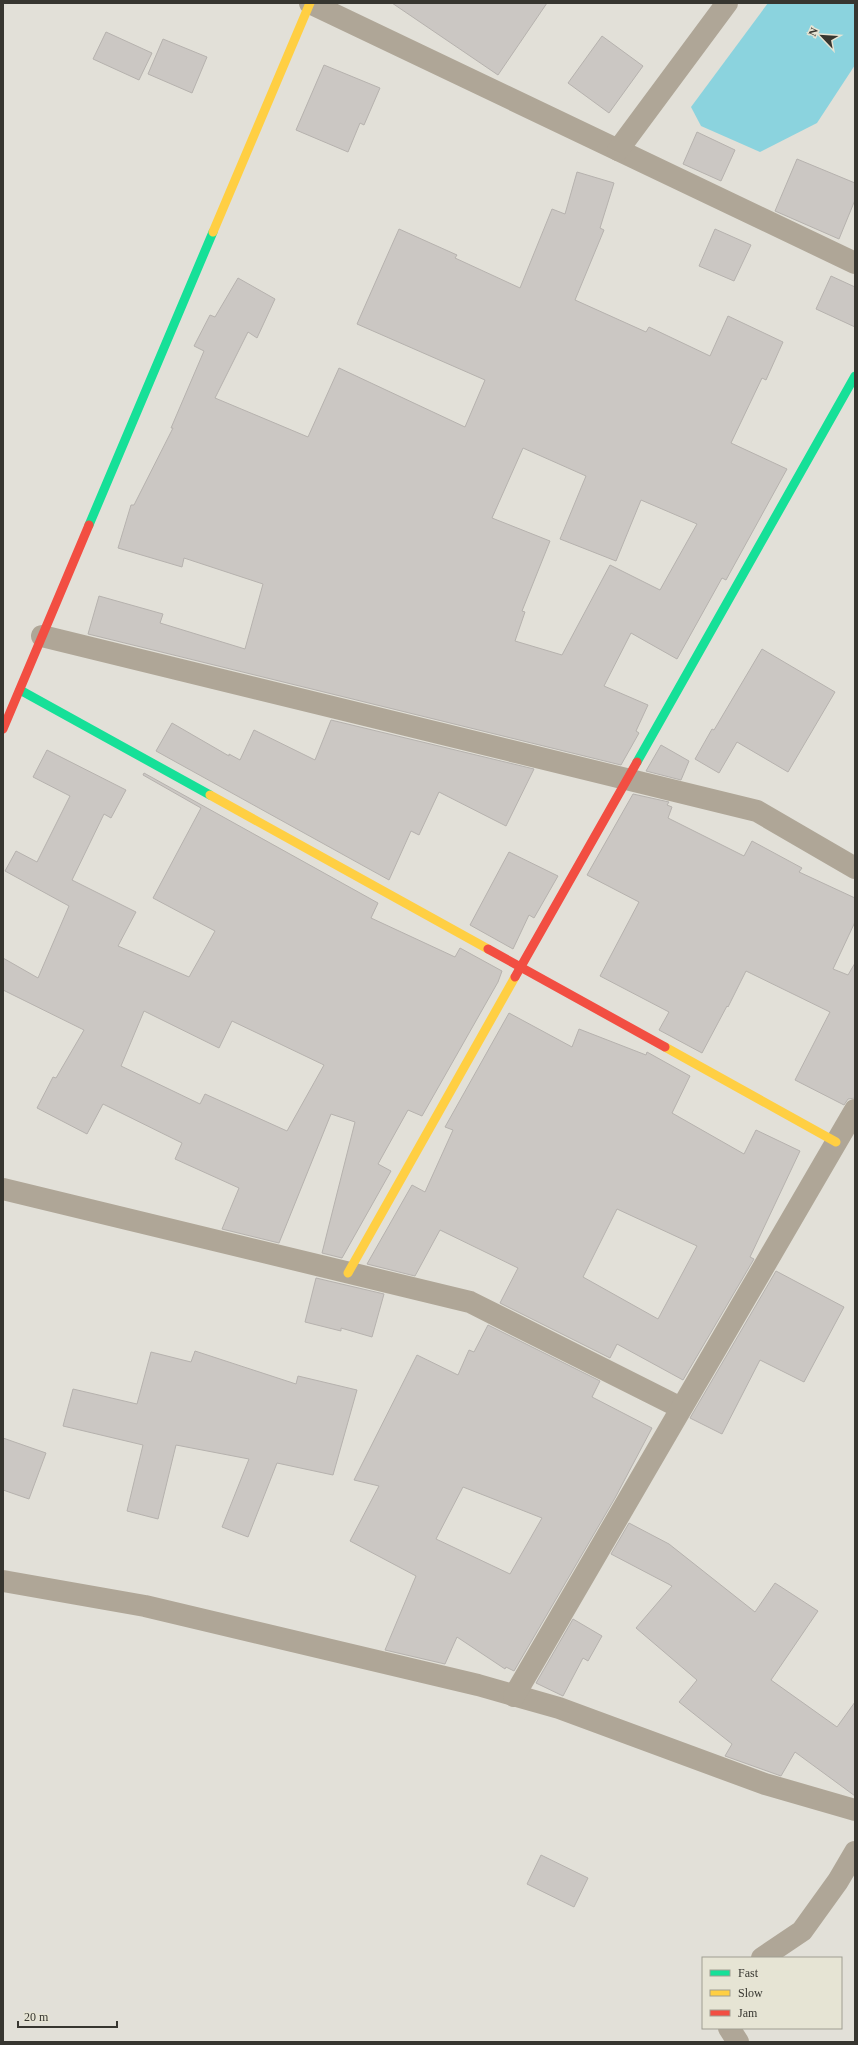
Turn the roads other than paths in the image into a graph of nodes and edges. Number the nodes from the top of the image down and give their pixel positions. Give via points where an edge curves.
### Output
1 (310, 3) edge
2 (727, 3) edge
3 (618, 150) junction
4 (855, 263) edge
5 (855, 376) edge
6 (42, 636) junction
7 (20, 690) junction
8 (3, 728) edge
9 (627, 779) junction
10 (855, 868) edge
11 (520, 967) junction
12 (855, 1110) edge
13 (836, 1142) junction
14 (3, 1189) edge
15 (348, 1273) junction
16 (681, 1408) junction
17 (3, 1581) edge
18 (514, 1696) junction
19 (855, 1810) edge
20 (855, 1852) edge
21 (763, 1957) edge
22 (730, 2029) edge
23 (738, 2042) edge

1 - 3 street
1 - 6 street
2 - 3 street
3 - 4 street
5 - 9 street
6 - 7 street
6 - 9 street
7 - 8 street
7 - 11 street
9 - 10 street via 757,811
9 - 11 street
11 - 13 street
11 - 15 street
12 - 13 street
13 - 16 street
14 - 15 street
15 - 16 street via 470,1302
16 - 18 street
17 - 18 street via 145,1606 478,1685
18 - 19 street via 559,1708 766,1784
20 - 21 street via 838,1881 802,1931
22 - 23 street

